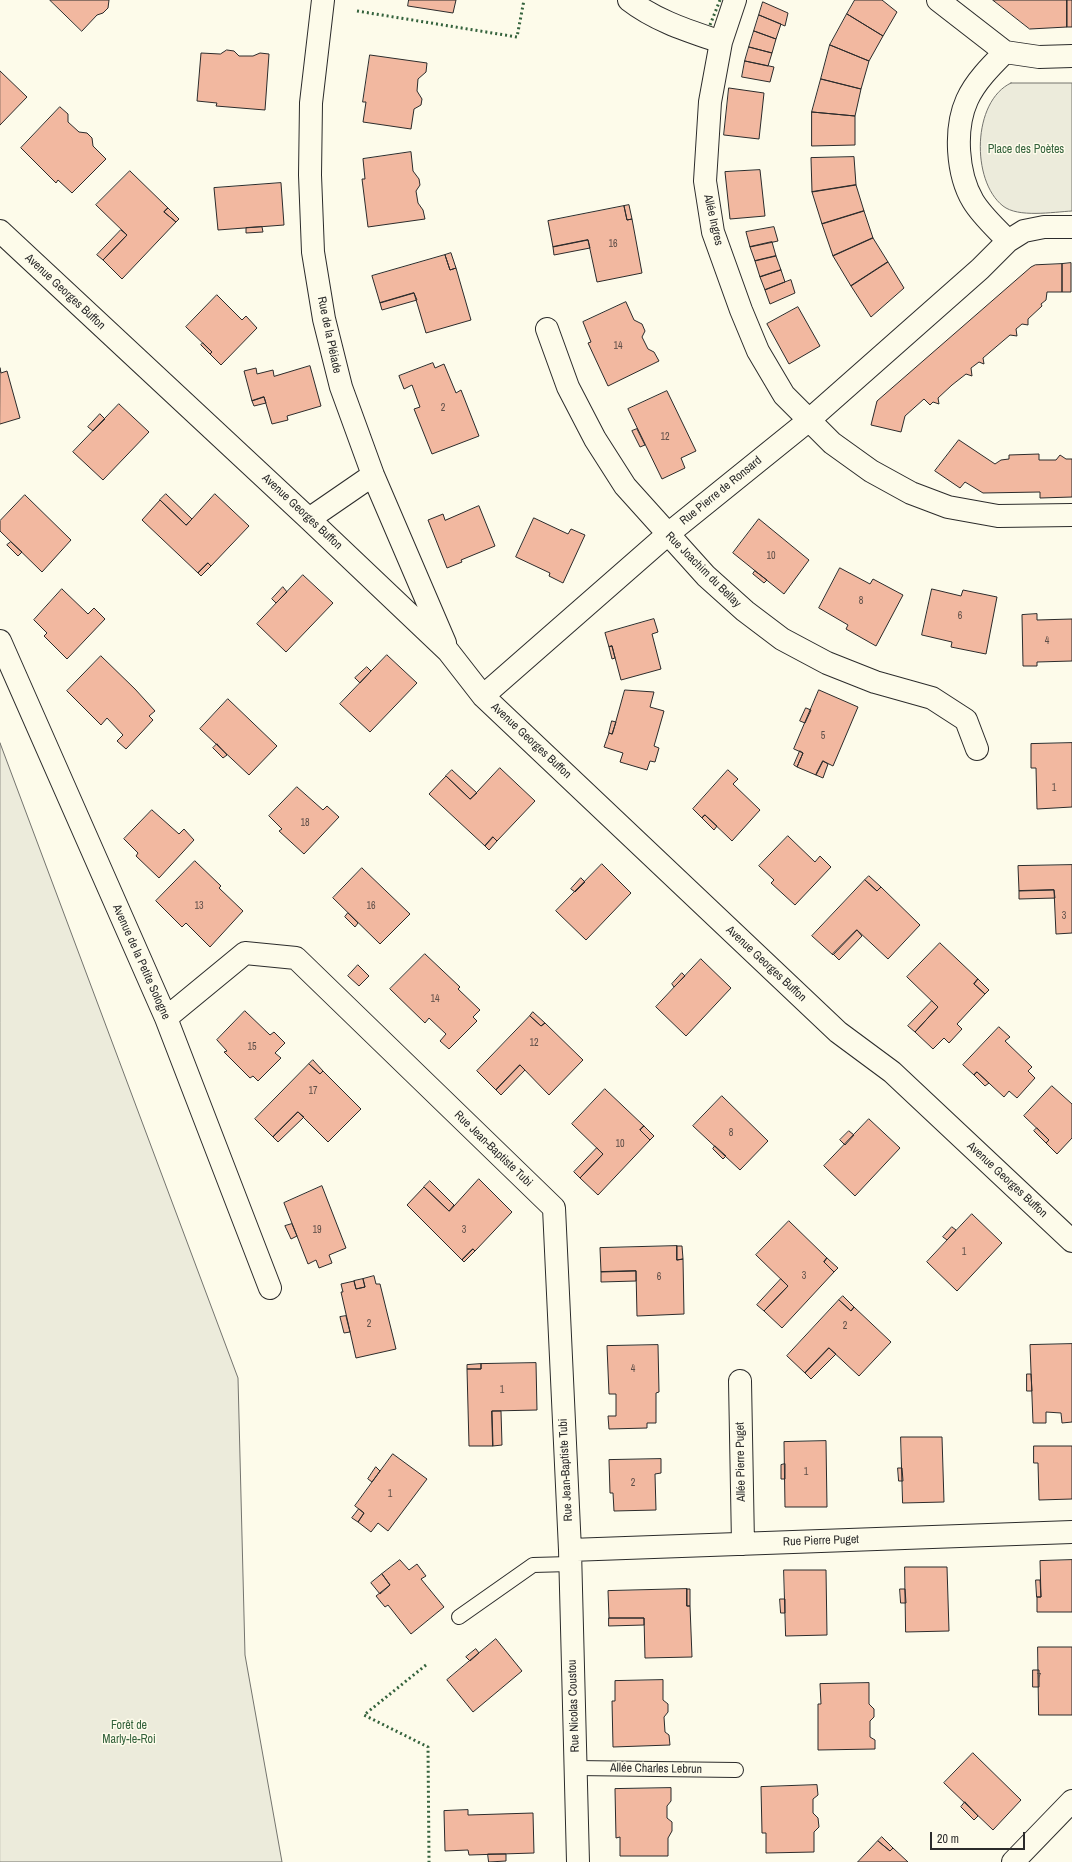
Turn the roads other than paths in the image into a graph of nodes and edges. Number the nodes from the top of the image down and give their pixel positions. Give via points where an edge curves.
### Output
1 (323, 0) edge
2 (629, 0) edge
3 (735, 0) edge
4 (938, 0) edge
5 (721, 42) junction
6 (1005, 52) junction
7 (1072, 56) edge
8 (1072, 226) edge
9 (0, 231) edge
10 (1008, 241) junction
11 (546, 329) dead end
12 (808, 421) junction
13 (373, 475) junction
14 (1072, 515) edge
15 (310, 519) junction
16 (668, 534) junction
17 (0, 641) edge
18 (448, 651) junction
19 (483, 696) junction
20 (977, 749) dead end
21 (166, 1018) junction
22 (1072, 1241) edge
23 (270, 1288) dead end
24 (740, 1381) dead end
25 (1072, 1532) edge
26 (743, 1544) junction
27 (570, 1557) junction
28 (459, 1617) dead end
29 (576, 1768) junction
30 (736, 1770) dead end
31 (1072, 1801) edge
32 (578, 1862) edge
33 (1013, 1862) edge

1 - 13 street, Rue de la Pléiade via 311,102 313,252 324,319 341,387
2 - 5 street via 643,11 682,29
3 - 5 street, Allée Ingres
4 - 6 street
5 - 12 street, Allée Ingres via 710,102 705,181 713,232 758,351 784,395
6 - 7 street via 1039,57
6 - 10 street via 967,99 960,131 963,178 974,202
8 - 10 street via 1024,231
9 - 15 street, Avenue Georges Buffon
10 - 12 street, Rue Pierre de Ronsard via 980,269
11 - 16 street, Rue Joachim du Bellay via 568,387 594,439 626,486
12 - 14 street, Allée Ingres via 832,443 871,471 911,493 948,506 998,516
12 - 16 street, Rue Pierre de Ronsard
13 - 15 street
13 - 18 street, Rue de la Pléiade
15 - 18 street, Avenue Georges Buffon
16 - 19 street, Rue Pierre de Ronsard
16 - 20 street, Rue Joachim du Bellay via 706,576 739,606 782,639 827,663 875,682 932,698 966,720
17 - 21 street, Avenue de la Petite Sologne
18 - 19 street, Avenue Georges Buffon
19 - 22 street, Avenue Georges Buffon via 838,1032 892,1072
21 - 23 street, Avenue de la Petite Sologne
21 - 27 street, Rue Jean-Baptiste Tubi via 245,953 296,958 554,1208
24 - 26 street, Allée Pierre Puget
25 - 26 street, Rue Pierre Puget
26 - 27 street, Rue Pierre Puget
27 - 28 lane via 533,1565
27 - 29 street, Rue Nicolas Coustou
29 - 30 lane, Allée Charles Lebrun
29 - 32 street, Rue Nicolas Coustou
31 - 33 street

